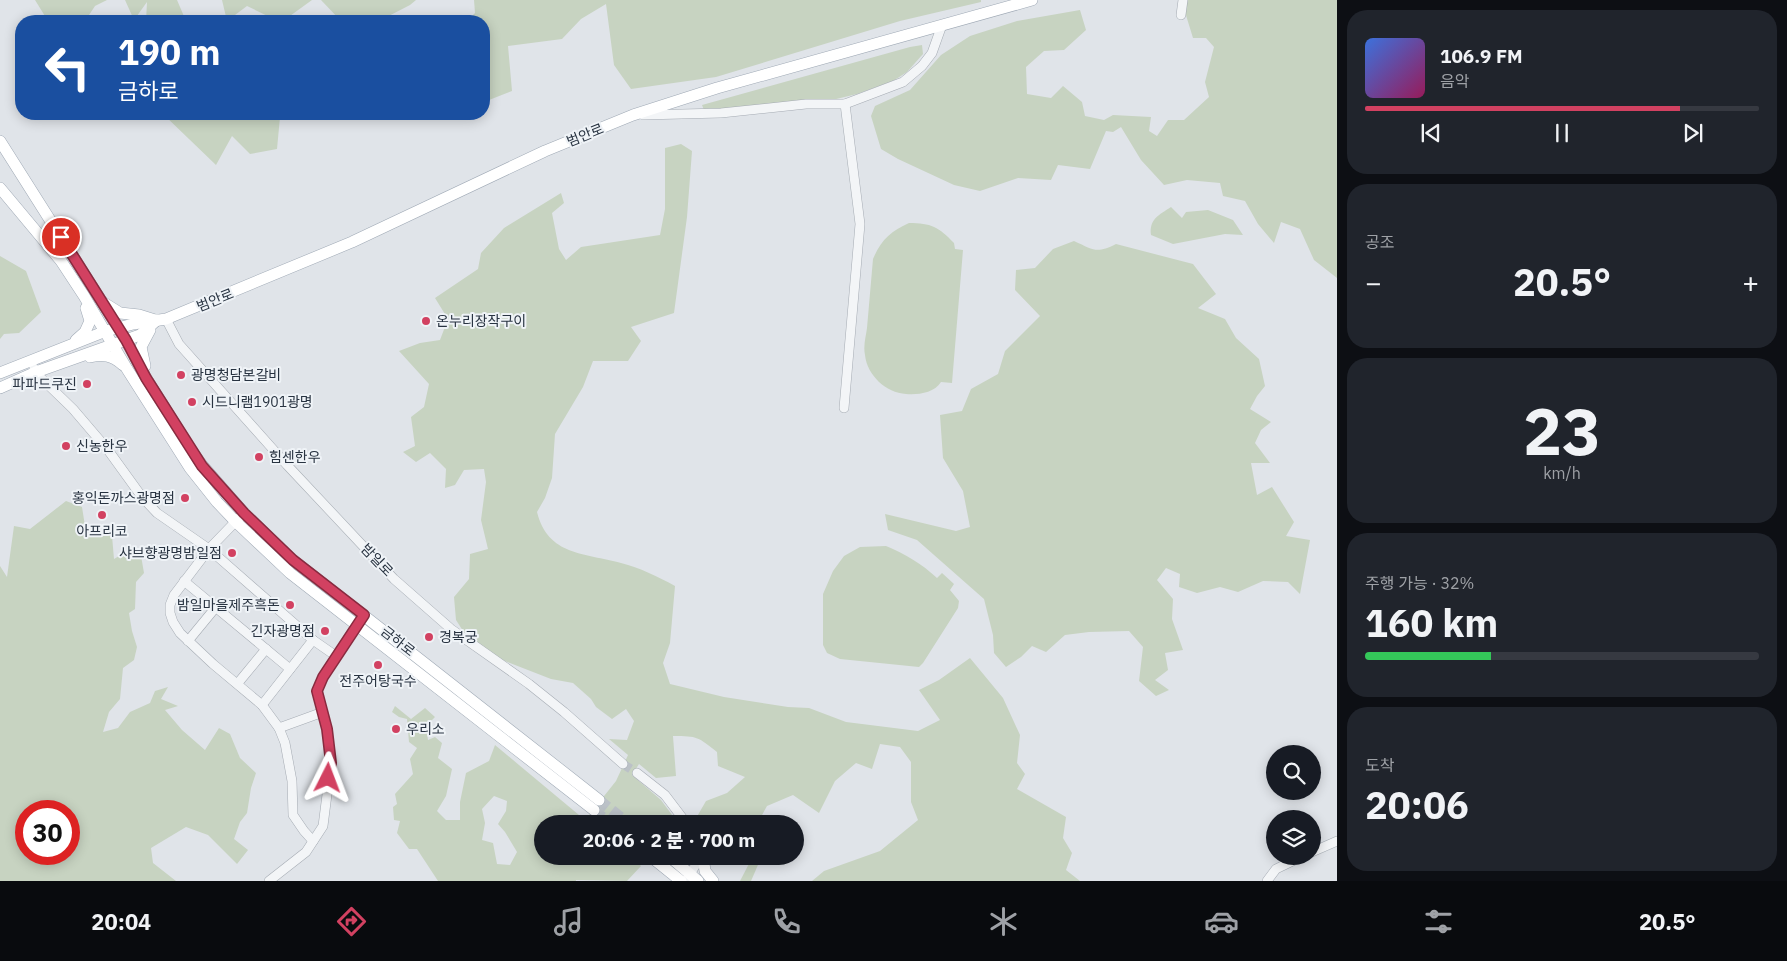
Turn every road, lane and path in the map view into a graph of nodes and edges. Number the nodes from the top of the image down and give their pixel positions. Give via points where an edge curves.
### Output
1 (1032, 0) edge
2 (1184, 0) edge
3 (1181, 16) dead end
4 (942, 25) junction
5 (845, 104) junction
6 (633, 115) junction
7 (0, 141) edge
8 (0, 188) edge
9 (84, 296) junction
10 (101, 301) junction
11 (161, 320) junction
12 (119, 328) junction
13 (106, 331) junction
14 (126, 340) junction
15 (113, 343) junction
16 (71, 345) junction
17 (70, 360) junction
18 (30, 361) junction
19 (127, 369) junction
20 (0, 372) edge
21 (36, 372) junction
22 (146, 378) junction
23 (0, 388) edge
24 (844, 408) dead end
25 (240, 517) junction
26 (209, 549) junction
27 (184, 581) junction
28 (216, 607) junction
29 (364, 615) junction
30 (356, 625) junction
31 (313, 640) junction
32 (188, 641) junction
33 (266, 649) junction
34 (336, 656) junction
35 (290, 669) junction
36 (238, 684) junction
37 (262, 705) junction
38 (323, 712) junction
39 (279, 728) junction
40 (623, 764) tunnel mouth
41 (637, 773) tunnel mouth
42 (680, 815) edge
43 (1337, 840) edge
44 (313, 841) junction
45 (1321, 848) edge
46 (656, 865) edge
47 (665, 865) edge
48 (679, 865) edge
49 (697, 865) edge
50 (703, 865) edge
51 (1284, 865) edge
52 (689, 879) edge
53 (269, 881) edge
54 (669, 881) edge
55 (713, 881) edge
56 (1267, 881) edge

1 - 4 main road, 범안로
2 - 3 street
4 - 5 street via 932,53 903,82
4 - 6 main road, 범안로 via 726,85
5 - 6 street via 806,104 721,113
5 - 24 street via 860,224
6 - 11 main road, 범안로 via 545,150 352,242
7 - 10 main road, 금하로
8 - 9 main road, 금하로 via 61,261
9 - 13 main road, 금하로
9 - 16 main road via 90,321 85,332
10 - 11 main road via 120,313
10 - 12 main road, 금하로
11 - 12 main road, 범안로
11 - 14 main road, 범안로 via 140,335
11 - 22 main road via 145,337 141,347
11 - 40 street, 밤일로 via 287,465 394,578 451,628 564,712
12 - 13 main road, 범안로
12 - 14 main road, 금하로
13 - 15 main road, 금하로
13 - 16 main road, 범안로
14 - 15 main road, 범안로
14 - 22 main road, 금하로
15 - 17 main road, 범안로
15 - 19 main road, 금하로
16 - 18 main road, 범안로
17 - 19 main road via 107,356
17 - 21 main road, 범안로
18 - 20 main road, 범안로
18 - 21 street
19 - 25 main road, 금하로 via 190,468 217,502
21 - 23 main road, 범안로
21 - 26 street via 108,450 142,497 157,512
22 - 25 main road, 금하로 via 191,450
25 - 26 street
25 - 29 main road, 금하로
25 - 30 main road, 금하로 via 290,573
26 - 27 street
26 - 31 street
27 - 28 street
27 - 32 street via 174,595 170,613
28 - 32 street
28 - 33 street
29 - 30 street
29 - 30 main road, 금하로 via 596,805
30 - 34 street
31 - 34 street
31 - 35 street
32 - 36 street
33 - 35 street
33 - 36 street
34 - 38 street via 317,691
35 - 37 street
36 - 37 street
37 - 39 street
38 - 39 street
38 - 44 street via 331,763 323,826
39 - 44 street via 292,781 293,815
41 - 42 street via 665,795
43 - 45 street
44 - 53 street via 306,852
46 - 54 main road
47 - 52 main road
48 - 52 main road
49 - 52 street
50 - 55 main road
51 - 56 street via 1276,869

